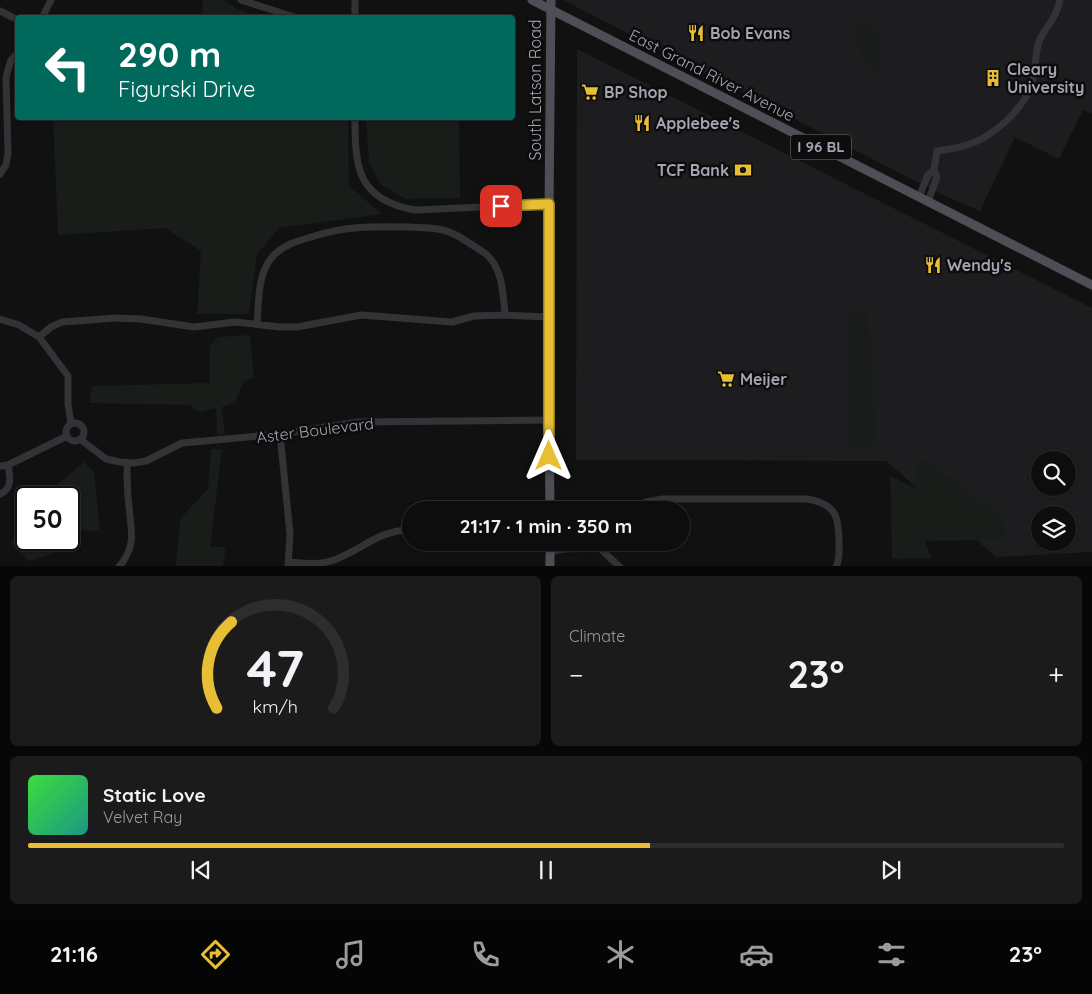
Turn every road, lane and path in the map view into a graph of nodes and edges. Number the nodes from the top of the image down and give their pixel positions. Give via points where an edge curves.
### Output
1 (51, 0) edge
2 (241, 0) edge
3 (355, 0) edge
4 (532, 0) edge
5 (1060, 0) edge
6 (550, 5) edge
7 (0, 11) edge
8 (44, 15) edge
9 (288, 15) edge
10 (355, 15) edge
11 (15, 18) edge
12 (15, 56) edge
13 (355, 120) edge
14 (934, 170) junction
15 (0, 174) edge
16 (919, 197) junction
17 (928, 202) junction
18 (549, 204) junction
19 (1092, 285) edge
20 (505, 314) junction
21 (548, 317) junction
22 (0, 319) edge
23 (256, 324) junction
24 (39, 337) junction
25 (549, 420) junction
26 (71, 424) junction
27 (280, 434) junction
28 (67, 436) junction
29 (80, 439) junction
30 (127, 463) junction
31 (8, 465) junction
32 (0, 466) edge
33 (0, 494) edge
34 (550, 501) edge
35 (652, 501) edge
36 (402, 530) edge
37 (554, 551) edge
38 (604, 551) edge
39 (550, 553) joint
40 (288, 564) edge
41 (119, 566) edge
42 (550, 566) edge
43 (620, 566) edge
44 (836, 566) edge

1 - 8 street
2 - 9 street
3 - 10 street
4 - 6 main road, East Grand River Avenue / I 96 BL
5 - 14 street via 1054,18 1043,32 1032,84 1017,111 991,133 964,146 937,151
6 - 16 main road, East Grand River Avenue / I 96 BL
6 - 18 main road, South Latson Road
7 - 11 street
12 - 15 street via 6,76 8,153
13 - 18 street via 358,167 375,195 388,203 415,210
14 - 16 street via 928,175
14 - 17 street via 937,177
16 - 17 main road, East Grand River Avenue / I 96 BL
17 - 19 main road, East Grand River Avenue / I 96 BL
18 - 21 main road, South Latson Road
20 - 21 street
20 - 23 street via 474,316 452,322 361,315 297,327
20 - 23 street via 497,268 486,255 453,233 430,227 376,226 348,228 291,242 274,255 263,269
21 - 25 main road, South Latson Road
22 - 24 street via 19,325
23 - 24 street via 235,322 194,327 141,319 78,320 62,322
24 - 26 street via 68,376
25 - 27 street, Aster Boulevard via 358,422
25 - 34 main road, South Latson Road
26 - 28 street via 66,429
26 - 29 street via 77,423 82,427 84,434
27 - 30 street, Aster Boulevard via 182,443 146,461
27 - 40 street via 290,534
28 - 29 street via 73,441
28 - 31 street
29 - 30 street via 106,459
30 - 41 street via 133,531 127,554
31 - 32 street
31 - 33 street via 10,483 8,489
35 - 44 street via 820,501 831,508 839,527 839,560
36 - 40 street via 381,535 331,561
37 - 39 street
38 - 43 street
39 - 42 main road

